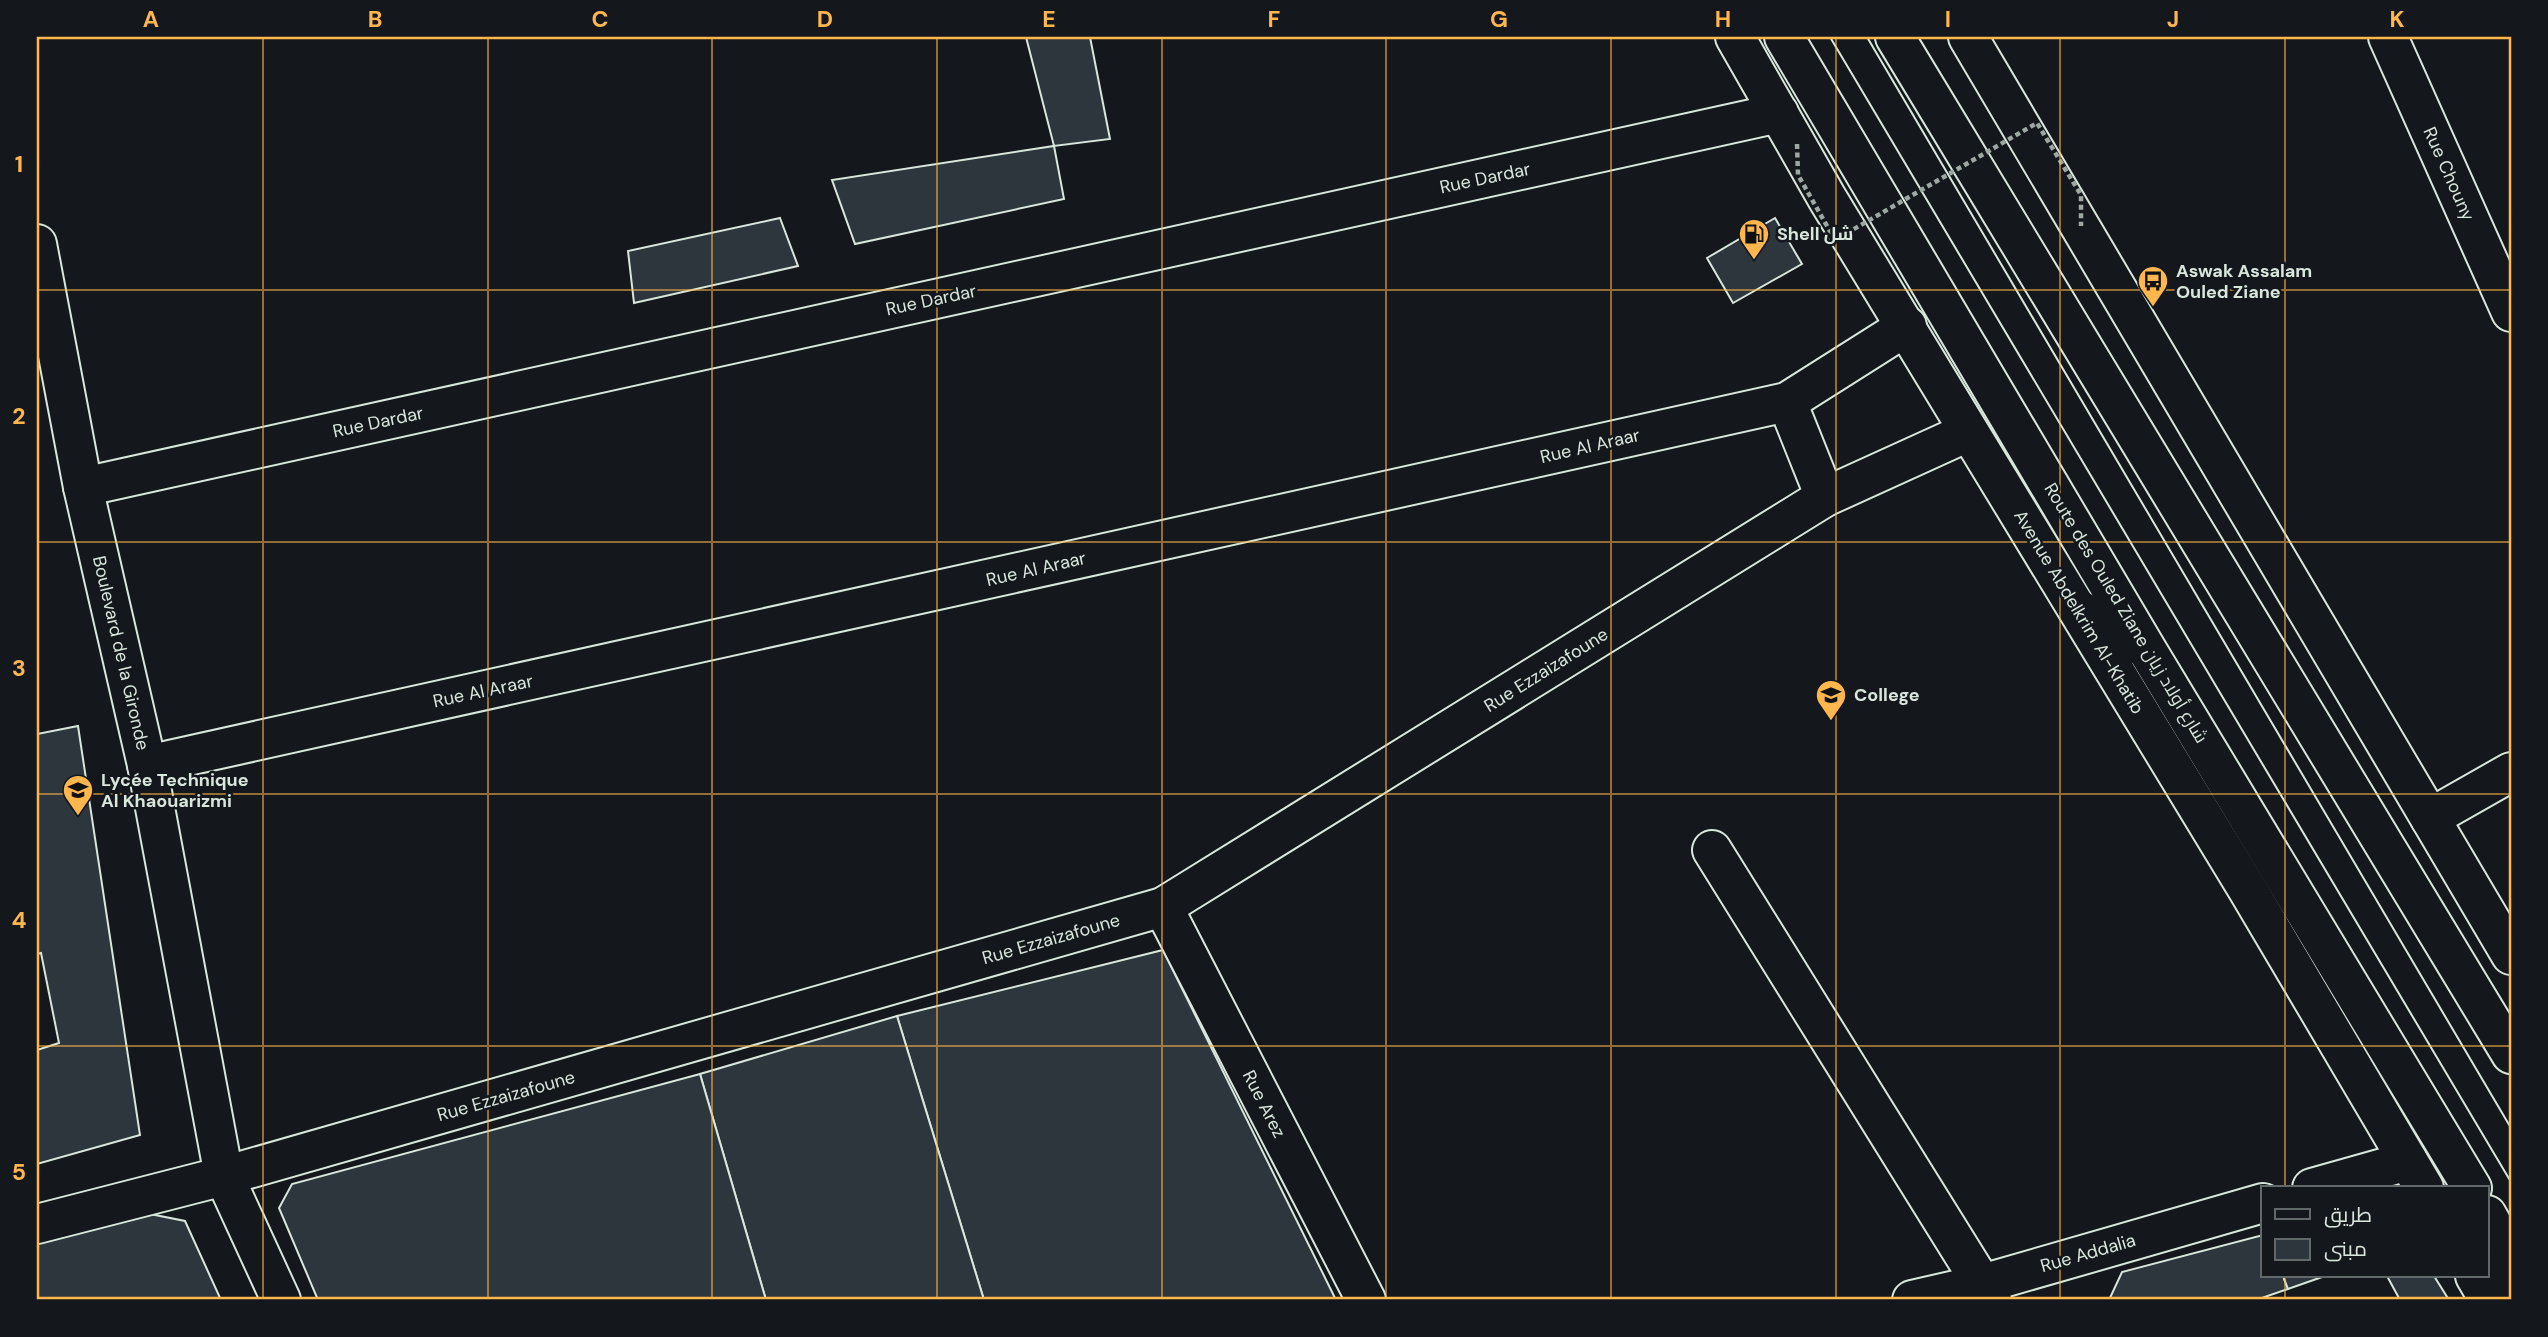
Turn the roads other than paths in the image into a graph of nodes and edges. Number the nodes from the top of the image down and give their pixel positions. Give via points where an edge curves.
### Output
1 (1735, 37) edge
2 (1784, 37) edge
3 (1895, 37) edge
4 (1968, 37) edge
5 (2388, 37) edge
6 (1788, 128) junction
7 (37, 244) edge
8 (2511, 312) edge
9 (1907, 326) junction
10 (1787, 402) junction
11 (1968, 432) junction
12 (83, 487) junction
13 (1825, 497) junction
14 (2077, 608) junction
15 (2147, 650) junction
16 (146, 765) junction
17 (2511, 772) edge
18 (2430, 818) junction
19 (1712, 850) dead end
20 (1163, 907) junction
21 (2511, 956) edge
22 (2511, 1054) edge
23 (2416, 1174) edge
24 (224, 1176) junction
25 (2327, 1186) edge
26 (2471, 1186) edge
27 (2261, 1204) edge
28 (2488, 1217) edge
29 (37, 1224) edge
30 (2511, 1257) edge
31 (2476, 1278) edge
32 (1987, 1292) edge
33 (281, 1300) edge
34 (1366, 1300) edge
35 (1912, 1300) edge
36 (2492, 1300) edge

1 - 6 main road, Avenue Abdelkrim Al-Khatib
2 - 15 main road, Route des Ouled Ziane شارع أولاد زيان
3 - 22 main road
4 - 18 main road
5 - 8 main road, Rue Chouny
6 - 9 main road, Avenue Abdelkrim Al-Khatib
6 - 12 main road, Rue Dardar
7 - 12 main road, Boulevard de la Gironde
9 - 10 main road, Rue Al Araar
9 - 11 main road, Avenue Abdelkrim Al-Khatib
10 - 13 main road
10 - 16 main road, Rue Al Araar
11 - 13 main road, Rue Ezzaizafoune
11 - 14 main road, Avenue Abdelkrim Al-Khatib
12 - 16 main road, Boulevard de la Gironde
13 - 20 main road, Rue Ezzaizafoune
14 - 15 main road
14 - 23 main road, Avenue Abdelkrim Al-Khatib
15 - 26 main road, Route des Ouled Ziane شارع أولاد زيان
16 - 24 main road, Boulevard de la Gironde
17 - 18 main road
18 - 21 main road
19 - 32 main road
20 - 24 main road, Rue Ezzaizafoune
20 - 34 main road, Rue Arez
23 - 25 main road
24 - 29 main road, Rue Ezzaizafoune
24 - 33 main road, Boulevard de la Gironde
27 - 32 main road, Rue Addalia
28 - 30 main road
30 - 36 main road
31 - 36 main road
32 - 35 main road, Rue Addalia

